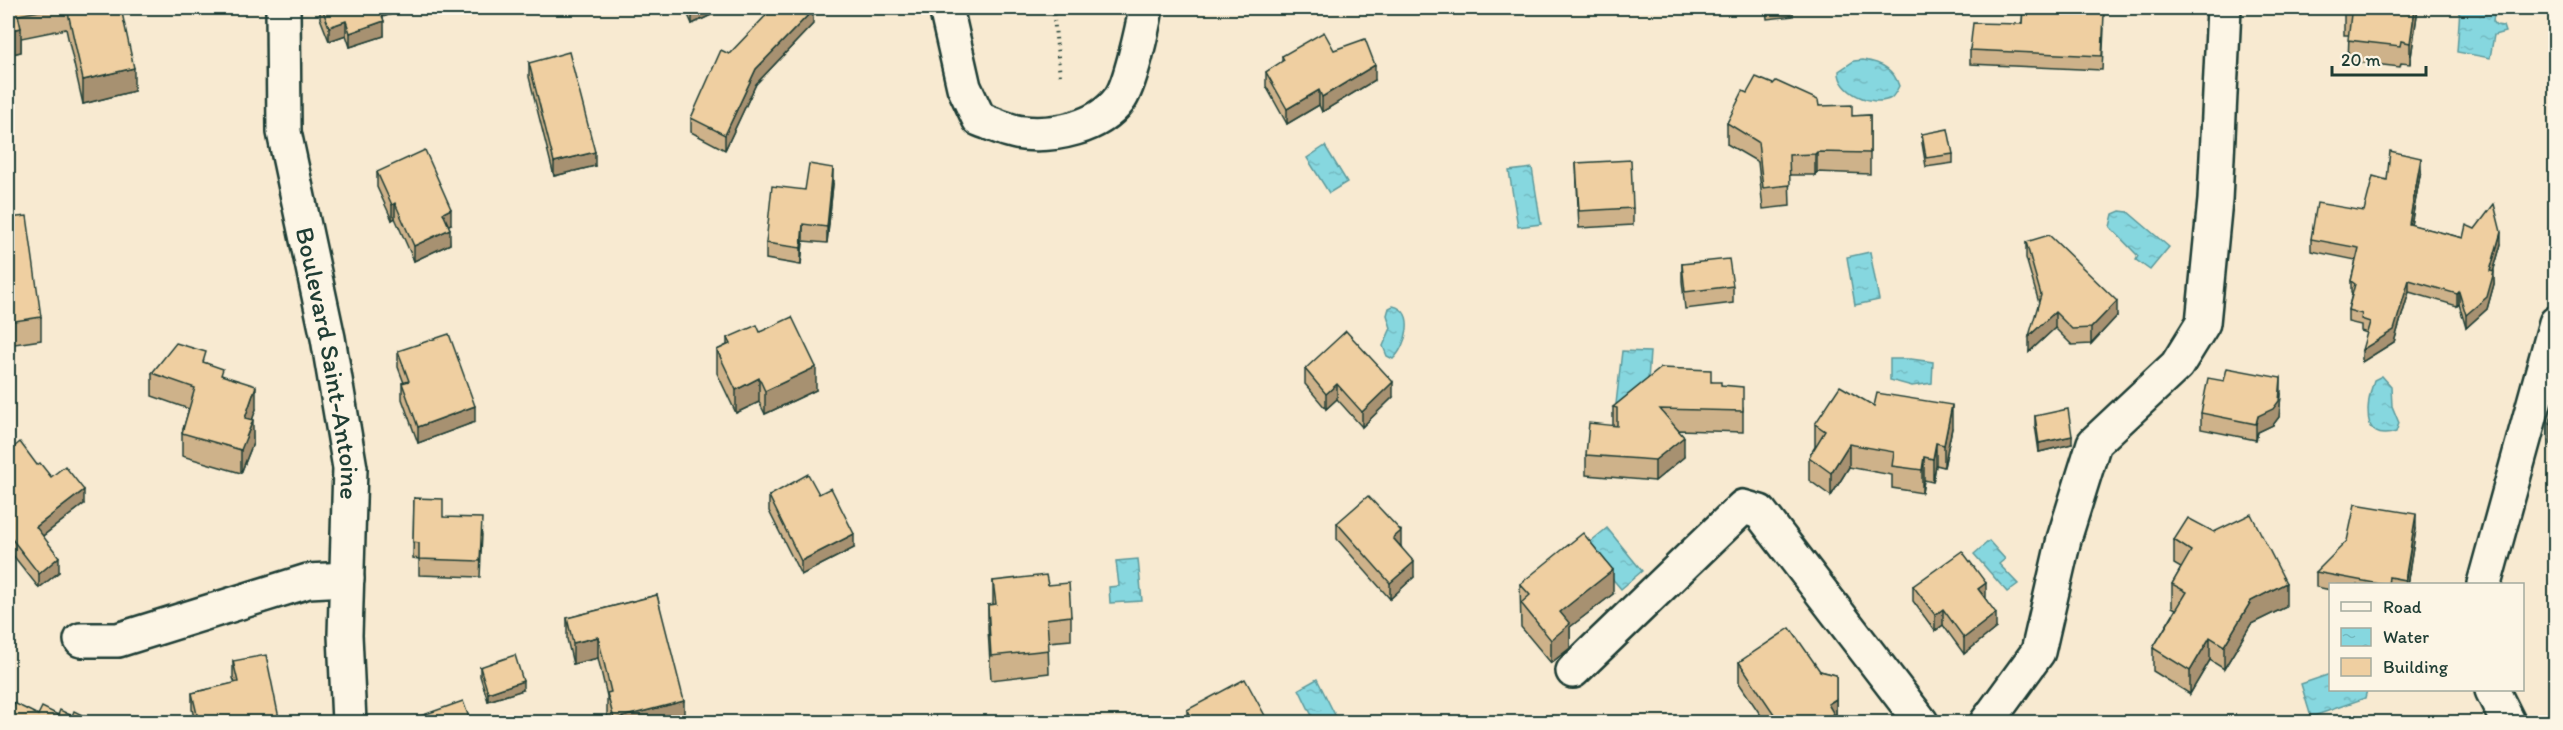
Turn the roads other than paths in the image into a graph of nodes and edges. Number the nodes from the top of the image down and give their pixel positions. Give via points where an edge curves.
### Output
1 (283, 8) edge
2 (946, 8) edge
3 (1146, 8) edge
4 (2224, 8) edge
5 (2556, 323) edge
6 (346, 579) junction
7 (2485, 583) edge
8 (81, 640) dead end
9 (1573, 671) dead end
10 (2492, 691) edge
11 (349, 723) edge
12 (1921, 723) edge
13 (1988, 723) edge
14 (2508, 723) edge

1 - 6 street, Boulevard Saint-Antoine via 284,132 328,338 350,468
2 - 3 street via 964,87 979,119 1021,133 1062,133 1098,118 1120,100 1142,34
4 - 13 street via 2215,200 2203,323 2177,365 2094,443 2064,538 2038,652
5 - 7 street
6 - 8 street via 308,581 118,640
6 - 11 street, Boulevard Saint-Antoine
9 - 12 street via 1743,507 1760,512
10 - 14 street

